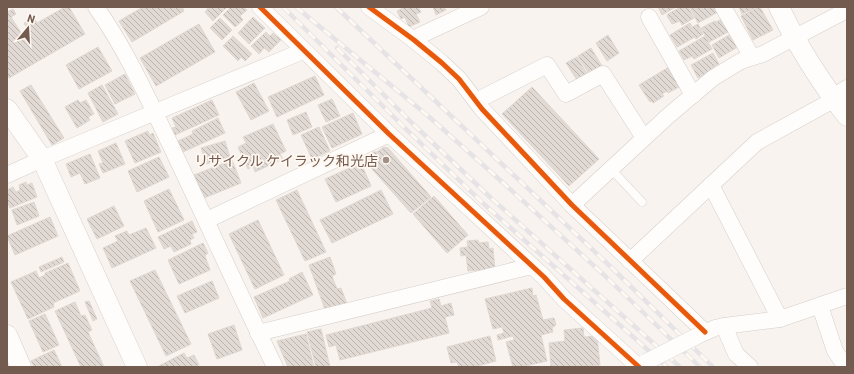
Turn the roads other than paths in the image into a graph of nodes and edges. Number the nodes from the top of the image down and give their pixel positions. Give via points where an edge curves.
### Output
1 (96, 7) edge
2 (260, 7) edge
3 (369, 7) edge
4 (481, 7) edge
5 (723, 7) edge
6 (779, 7) edge
7 (847, 10) edge
8 (649, 17) dead end
9 (795, 38) junction
10 (414, 40) junction
11 (303, 51) junction
12 (752, 57) junction
13 (840, 93) edge
14 (693, 95) junction
15 (476, 100) junction
16 (7, 108) edge
17 (155, 113) junction
18 (847, 116) edge
19 (389, 134) junction
20 (644, 138) junction
21 (42, 159) junction
22 (611, 169) junction
23 (7, 175) edge
24 (711, 185) junction
25 (642, 202) dead end
26 (572, 204) junction
27 (207, 220) junction
28 (630, 261) junction
29 (532, 266) junction
30 (847, 296) edge
31 (820, 306) junction
32 (780, 320) junction
33 (724, 326) junction
34 (258, 333) junction
35 (702, 334) junction
36 (7, 335) edge
37 (636, 365) edge
38 (21, 367) edge
39 (138, 367) edge
40 (275, 367) edge
41 (750, 367) edge
42 (846, 367) edge

1 - 17 street via 130,62
2 - 11 street
3 - 10 street
4 - 10 street
5 - 12 street
6 - 9 street
7 - 9 street
8 - 14 street
9 - 12 street
9 - 13 street
10 - 15 street via 453,74
11 - 17 street
11 - 19 street
12 - 14 street via 713,78
13 - 18 street
13 - 24 street via 826,104 758,142
14 - 20 street
15 - 20 street via 547,65 566,94 603,74
15 - 26 street
16 - 21 street
17 - 21 street
17 - 27 street
19 - 27 street
19 - 29 street
20 - 22 street
21 - 23 street
21 - 39 street
22 - 25 lane
22 - 26 street
24 - 28 street
24 - 32 street
26 - 28 street
27 - 34 street
28 - 35 street
29 - 34 street
29 - 37 street
30 - 31 street
31 - 32 street
31 - 42 street via 835,352
32 - 33 street
33 - 35 street
33 - 41 street via 736,354
34 - 40 street
35 - 37 street, bridge
36 - 38 street

